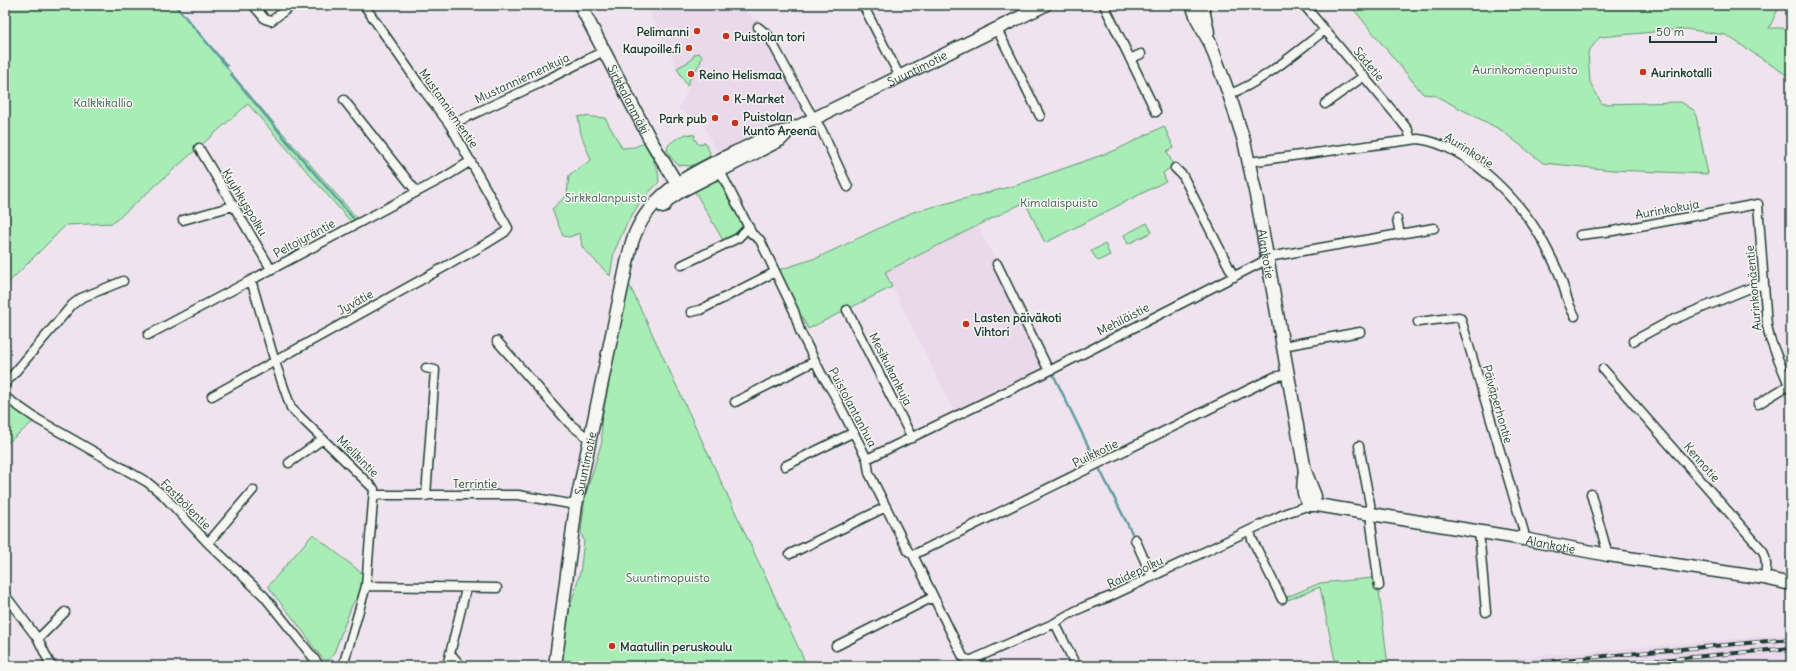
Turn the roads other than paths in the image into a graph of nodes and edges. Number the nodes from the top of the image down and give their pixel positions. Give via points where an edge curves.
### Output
1 (253, 5) edge
2 (292, 5) edge
3 (364, 5) edge
4 (580, 5) edge
5 (863, 5) edge
6 (1045, 5) edge
7 (1104, 5) edge
8 (1192, 5) edge
9 (1202, 5) edge
10 (1304, 5) edge
11 (758, 27) dead end
12 (997, 29) junction
13 (1325, 30) junction
14 (1210, 43) junction
15 (604, 51) junction
16 (1141, 54) dead end
17 (1130, 59) junction
18 (1364, 76) junction
19 (900, 77) junction
20 (1229, 94) junction
21 (344, 100) dead end
22 (1325, 104) dead end
23 (1156, 112) dead end
24 (1040, 116) dead end
25 (814, 119) junction
26 (450, 125) junction
27 (1411, 140) junction
28 (199, 148) dead end
29 (471, 161) junction
30 (1249, 162) junction
31 (718, 167) junction
32 (1175, 168) dead end
33 (679, 187) junction
34 (848, 188) dead end
35 (416, 191) junction
36 (1758, 204) joint
37 (233, 206) junction
38 (1397, 219) dead end
39 (183, 220) dead end
40 (508, 228) joint
41 (749, 228) junction
42 (1434, 228) dead end
43 (1400, 234) junction
44 (1580, 235) dead end
45 (1267, 260) junction
46 (997, 264) dead end
47 (682, 265) dead end
48 (271, 269) junction
49 (775, 272) junction
50 (1234, 277) junction
51 (251, 280) junction
52 (123, 281) dead end
53 (1764, 285) junction
54 (847, 310) dead end
55 (691, 312) dead end
56 (1575, 316) dead end
57 (1418, 322) dead end
58 (1360, 332) dead end
59 (148, 335) dead end
60 (496, 341) dead end
61 (1633, 341) dead end
62 (1283, 346) junction
63 (815, 361) junction
64 (275, 362) junction
65 (426, 368) dead end
66 (1603, 369) dead end
67 (1049, 371) junction
68 (1787, 372) edge
69 (1288, 374) junction
70 (5, 384) edge
71 (1790, 387) edge
72 (212, 396) dead end
73 (5, 397) edge
74 (735, 402) dead end
75 (1758, 404) dead end
76 (854, 432) junction
77 (912, 438) junction
78 (323, 439) junction
79 (590, 439) junction
80 (1359, 446) dead end
81 (867, 460) junction
82 (289, 463) dead end
83 (785, 466) dead end
84 (253, 490) dead end
85 (1591, 494) dead end
86 (374, 495) junction
87 (426, 496) junction
88 (576, 505) junction
89 (1310, 505) junction
90 (886, 507) junction
91 (1372, 514) junction
92 (1250, 531) junction
93 (1479, 531) junction
94 (1524, 538) junction
95 (1135, 539) dead end
96 (208, 543) junction
97 (790, 554) dead end
98 (1608, 555) junction
99 (913, 556) junction
100 (1152, 577) junction
101 (1764, 578) junction
102 (1791, 584) edge
103 (366, 586) junction
104 (1379, 586) dead end
105 (497, 588) dead end
106 (466, 589) junction
107 (5, 595) edge
108 (933, 597) junction
109 (1282, 599) dead end
110 (65, 612) dead end
111 (1486, 612) dead end
112 (1055, 623) junction
113 (38, 639) junction
114 (836, 646) dead end
115 (450, 653) junction
116 (970, 661) joint
117 (52, 666) edge
118 (320, 666) edge
119 (344, 666) edge
120 (447, 666) edge
121 (461, 666) edge
122 (555, 666) edge
123 (1076, 666) edge

1 - 2 street via 265,19 271,21
3 - 26 street, Mustanniementie
4 - 15 street, Sirkkalanmäki
5 - 19 street
6 - 12 street, Suuntimotie
7 - 17 street
8 - 14 street, Alankotie
9 - 14 street, Alankotie
10 - 13 street, Sädetie
11 - 25 street via 768,35
12 - 19 street, Suuntimotie
12 - 24 street
13 - 18 street, Sädetie
13 - 20 street via 1276,67 1244,88
14 - 20 street, Alankotie
15 - 26 street, Mustanniemenkuja
15 - 33 street, Sirkkalanmäki
16 - 17 street
17 - 23 street
18 - 22 street
18 - 27 street, Sädetie via 1408,130
19 - 25 street, Suuntimotie
20 - 30 street, Alankotie
21 - 35 street
25 - 31 street, Suuntimotie via 789,131 777,133
25 - 34 street
26 - 29 street, Mustanniementie
27 - 30 street, Aurinkotie
27 - 56 street, Aurinkotie via 1430,141 1454,153 1487,175 1510,196 1530,220 1547,249 1562,280 1569,307
28 - 37 street, Kyyhkyspolku
29 - 35 street, Peltojyräntie
29 - 40 street, Mustanniementie
30 - 45 street, Alankotie
31 - 33 street, Suuntimotie
31 - 41 street, Puistolantanhua
32 - 50 street via 1183,176
33 - 79 street, Suuntimotie via 652,219 627,264
35 - 48 street, Peltojyräntie
36 - 44 street, Aurinkokuja
36 - 53 street, Aurinkomäentie
37 - 39 street
37 - 48 street, Kyyhkyspolku
38 - 43 street
40 - 64 street, Jyvätie via 484,245
41 - 47 street via 738,238
41 - 49 street, Puistolantanhua via 760,240
42 - 43 street, Mehiläistie
43 - 45 street, Mehiläistie via 1274,256
45 - 50 street, Mehiläistie
45 - 62 street, Alankotie
46 - 67 street
48 - 51 street, Peltojyräntie
49 - 55 street via 700,310
49 - 63 street, Puistolantanhua
50 - 67 street, Mehiläistie
51 - 59 street, Peltojyräntie
51 - 64 street, Mielikintie
52 - 70 street via 81,298 72,305
53 - 61 street via 1755,286 1670,321
53 - 68 street, Aurinkomäentie via 1766,325 1770,339
54 - 77 street, Mesikukankuja
57 - 94 street, Päiväperhontie via 1452,317 1461,319
58 - 62 street
60 - 79 street via 570,424
62 - 69 street, Alankotie
63 - 74 street
63 - 76 street, Puistolantanhua
64 - 72 street, Jyvätie
64 - 78 street, Mielikintie via 291,408
65 - 87 street via 437,367
66 - 101 street, Kennotie via 1763,551 1767,570
67 - 77 street, Mehiläistie
68 - 71 street, Aurinkomäentie
69 - 89 street, Alankotie via 1306,471 1315,496
69 - 99 street, Puikkotie via 1277,376
71 - 75 street
73 - 96 street, Fastbölentie via 37,419 147,482 163,495
76 - 81 street, Puistolantanhua
76 - 83 street
77 - 81 street, Mehiläistie
78 - 82 street
78 - 86 street, Mielikintie via 372,485
79 - 88 street, Suuntimotie
80 - 91 street
81 - 90 street, Puistolantanhua via 869,473
84 - 96 street
85 - 98 street
86 - 87 street, Terrintie
86 - 103 street, Mielikintie
87 - 88 street, Terrintie via 518,495
88 - 122 street, Suuntimotie
89 - 91 street, Alankotie
89 - 92 street, Raidepolku via 1286,513
90 - 97 street
90 - 99 street, Puistolantanhua
91 - 93 street, Alankotie
91 - 104 street
92 - 100 street, Raidepolku
92 - 109 street
93 - 94 street, Alankotie
93 - 111 street
94 - 98 street, Alankotie
95 - 100 street
96 - 118 street, Fastbölentie via 264,596
98 - 101 street, Alankotie
99 - 108 street, Puistolantanhua
100 - 112 street, Raidepolku via 1065,615
101 - 102 street, Alankotie
103 - 106 street
103 - 119 street, Mielikintie
105 - 106 street
106 - 115 street
107 - 113 street
108 - 114 street
108 - 116 street, Puistolantanhua via 963,657
110 - 113 street
112 - 116 street, Raidepolku
112 - 123 street
113 - 117 street
115 - 120 street
115 - 121 street

